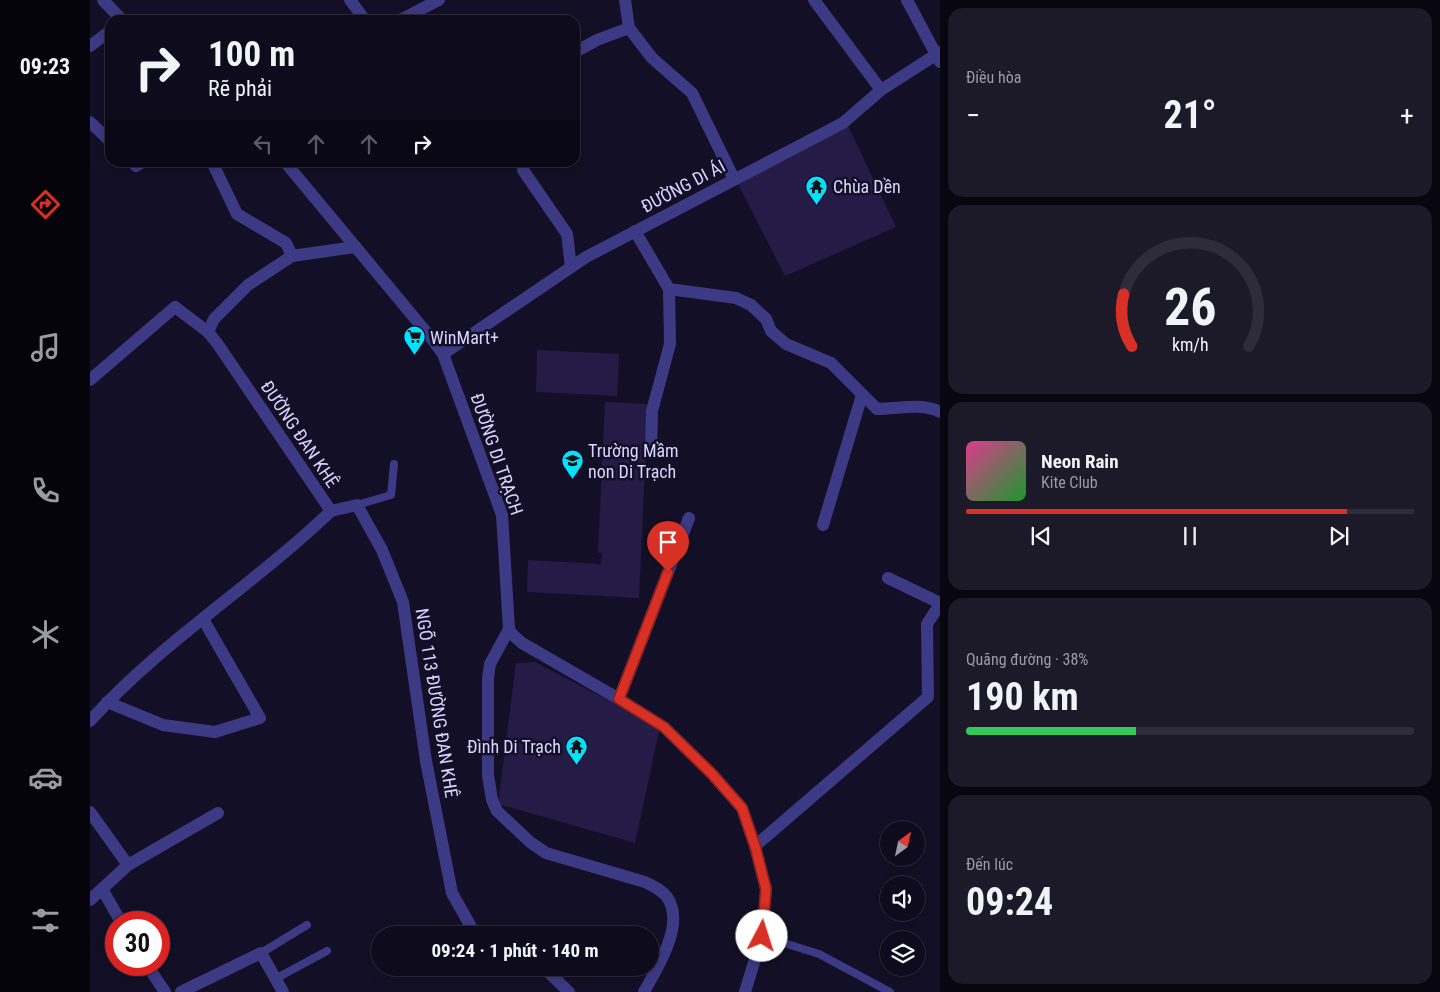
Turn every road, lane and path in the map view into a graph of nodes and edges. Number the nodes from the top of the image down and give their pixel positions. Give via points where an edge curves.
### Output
1 (103, 0) edge
2 (350, 0) edge
3 (439, 0) edge
4 (625, 0) edge
5 (814, 0) edge
6 (907, 0) edge
7 (117, 15) edge
8 (361, 15) edge
9 (410, 15) edge
10 (629, 28) junction
11 (105, 35) edge
12 (90, 46) edge
13 (580, 49) edge
14 (938, 56) edge
15 (882, 90) junction
16 (90, 122) edge
17 (105, 136) edge
18 (214, 167) edge
19 (289, 167) edge
20 (523, 170) dead end
21 (734, 179) junction
22 (636, 231) junction
23 (355, 247) junction
24 (292, 256) junction
25 (570, 268) junction
26 (669, 289) junction
27 (208, 332) junction
28 (443, 354) junction
29 (90, 380) edge
30 (862, 395) junction
31 (940, 412) edge
32 (651, 452) dead end
33 (394, 464) dead end
34 (357, 505) junction
35 (331, 511) junction
36 (688, 518) dead end
37 (823, 525) dead end
38 (888, 578) dead end
39 (940, 604) edge
40 (203, 619) junction
41 (510, 628) junction
42 (619, 699) junction
43 (107, 702) junction
44 (90, 721) edge
45 (90, 812) edge
46 (218, 813) dead end
47 (755, 846) junction
48 (128, 865) junction
49 (102, 889) junction
50 (90, 900) edge
51 (114, 911) edge
52 (307, 925) dead end
53 (471, 926) edge
54 (762, 936) junction
55 (327, 951) dead end
56 (261, 953) junction
57 (154, 976) edge
58 (552, 976) edge
59 (275, 978) junction
60 (164, 992) edge
61 (182, 992) edge
62 (283, 992) edge
63 (569, 992) edge
64 (644, 992) edge
65 (745, 992) edge
66 (890, 992) edge

1 - 7 street
2 - 8 street
3 - 9 street
4 - 10 street
5 - 15 street
6 - 14 street
10 - 13 street
10 - 21 street via 652,58 692,93
11 - 12 street
14 - 15 street, ĐƯỜNG DI ÁI
15 - 21 street, ĐƯỜNG DI ÁI via 843,123
16 - 17 street
18 - 24 street via 237,214 286,243
19 - 23 street, ĐƯỜNG DI TRẠCH
20 - 25 street via 567,234
21 - 22 street, ĐƯỜNG DI ÁI
22 - 25 street, ĐƯỜNG DI ÁI
22 - 26 street
23 - 24 street
23 - 28 street, ĐƯỜNG DI TRẠCH
24 - 27 street via 248,285 214,319
25 - 28 street, ĐƯỜNG DI ÁI
26 - 30 street via 736,298 751,305 786,344 831,363
26 - 32 street via 670,344 652,411
27 - 29 street, ĐƯỜNG ĐAN KHÊ via 175,308
27 - 35 street, ĐƯỜNG ĐAN KHÊ
28 - 41 street, ĐƯỜNG DI TRẠCH via 502,515
30 - 31 street via 877,409 920,406
30 - 37 street
33 - 34 lane via 391,495
34 - 35 street
34 - 53 street, NGÕ 113 ĐƯỜNG ĐAN KHÊ via 382,550 403,602 426,761 452,893
35 - 40 street, ĐƯỜNG ĐAN KHÊ
36 - 42 street
38 - 39 street
39 - 47 street via 927,624 928,697
40 - 43 street, ĐƯỜNG ĐAN KHÊ
40 - 43 street via 260,718 214,732 163,725
41 - 42 street via 522,643
41 - 64 street via 490,664 488,678 488,775 492,800 497,811 511,825 546,853 645,882 668,897 673,919 667,949
42 - 47 street via 664,727 712,774 742,808
43 - 44 street, ĐƯỜNG ĐAN KHÊ
45 - 48 street
46 - 48 street
47 - 54 street via 766,889
48 - 49 street
49 - 50 street
49 - 51 street
52 - 56 lane
54 - 65 street
54 - 66 lane via 819,954
55 - 59 lane
56 - 59 street
56 - 61 street
57 - 60 street
58 - 63 street
59 - 62 street

